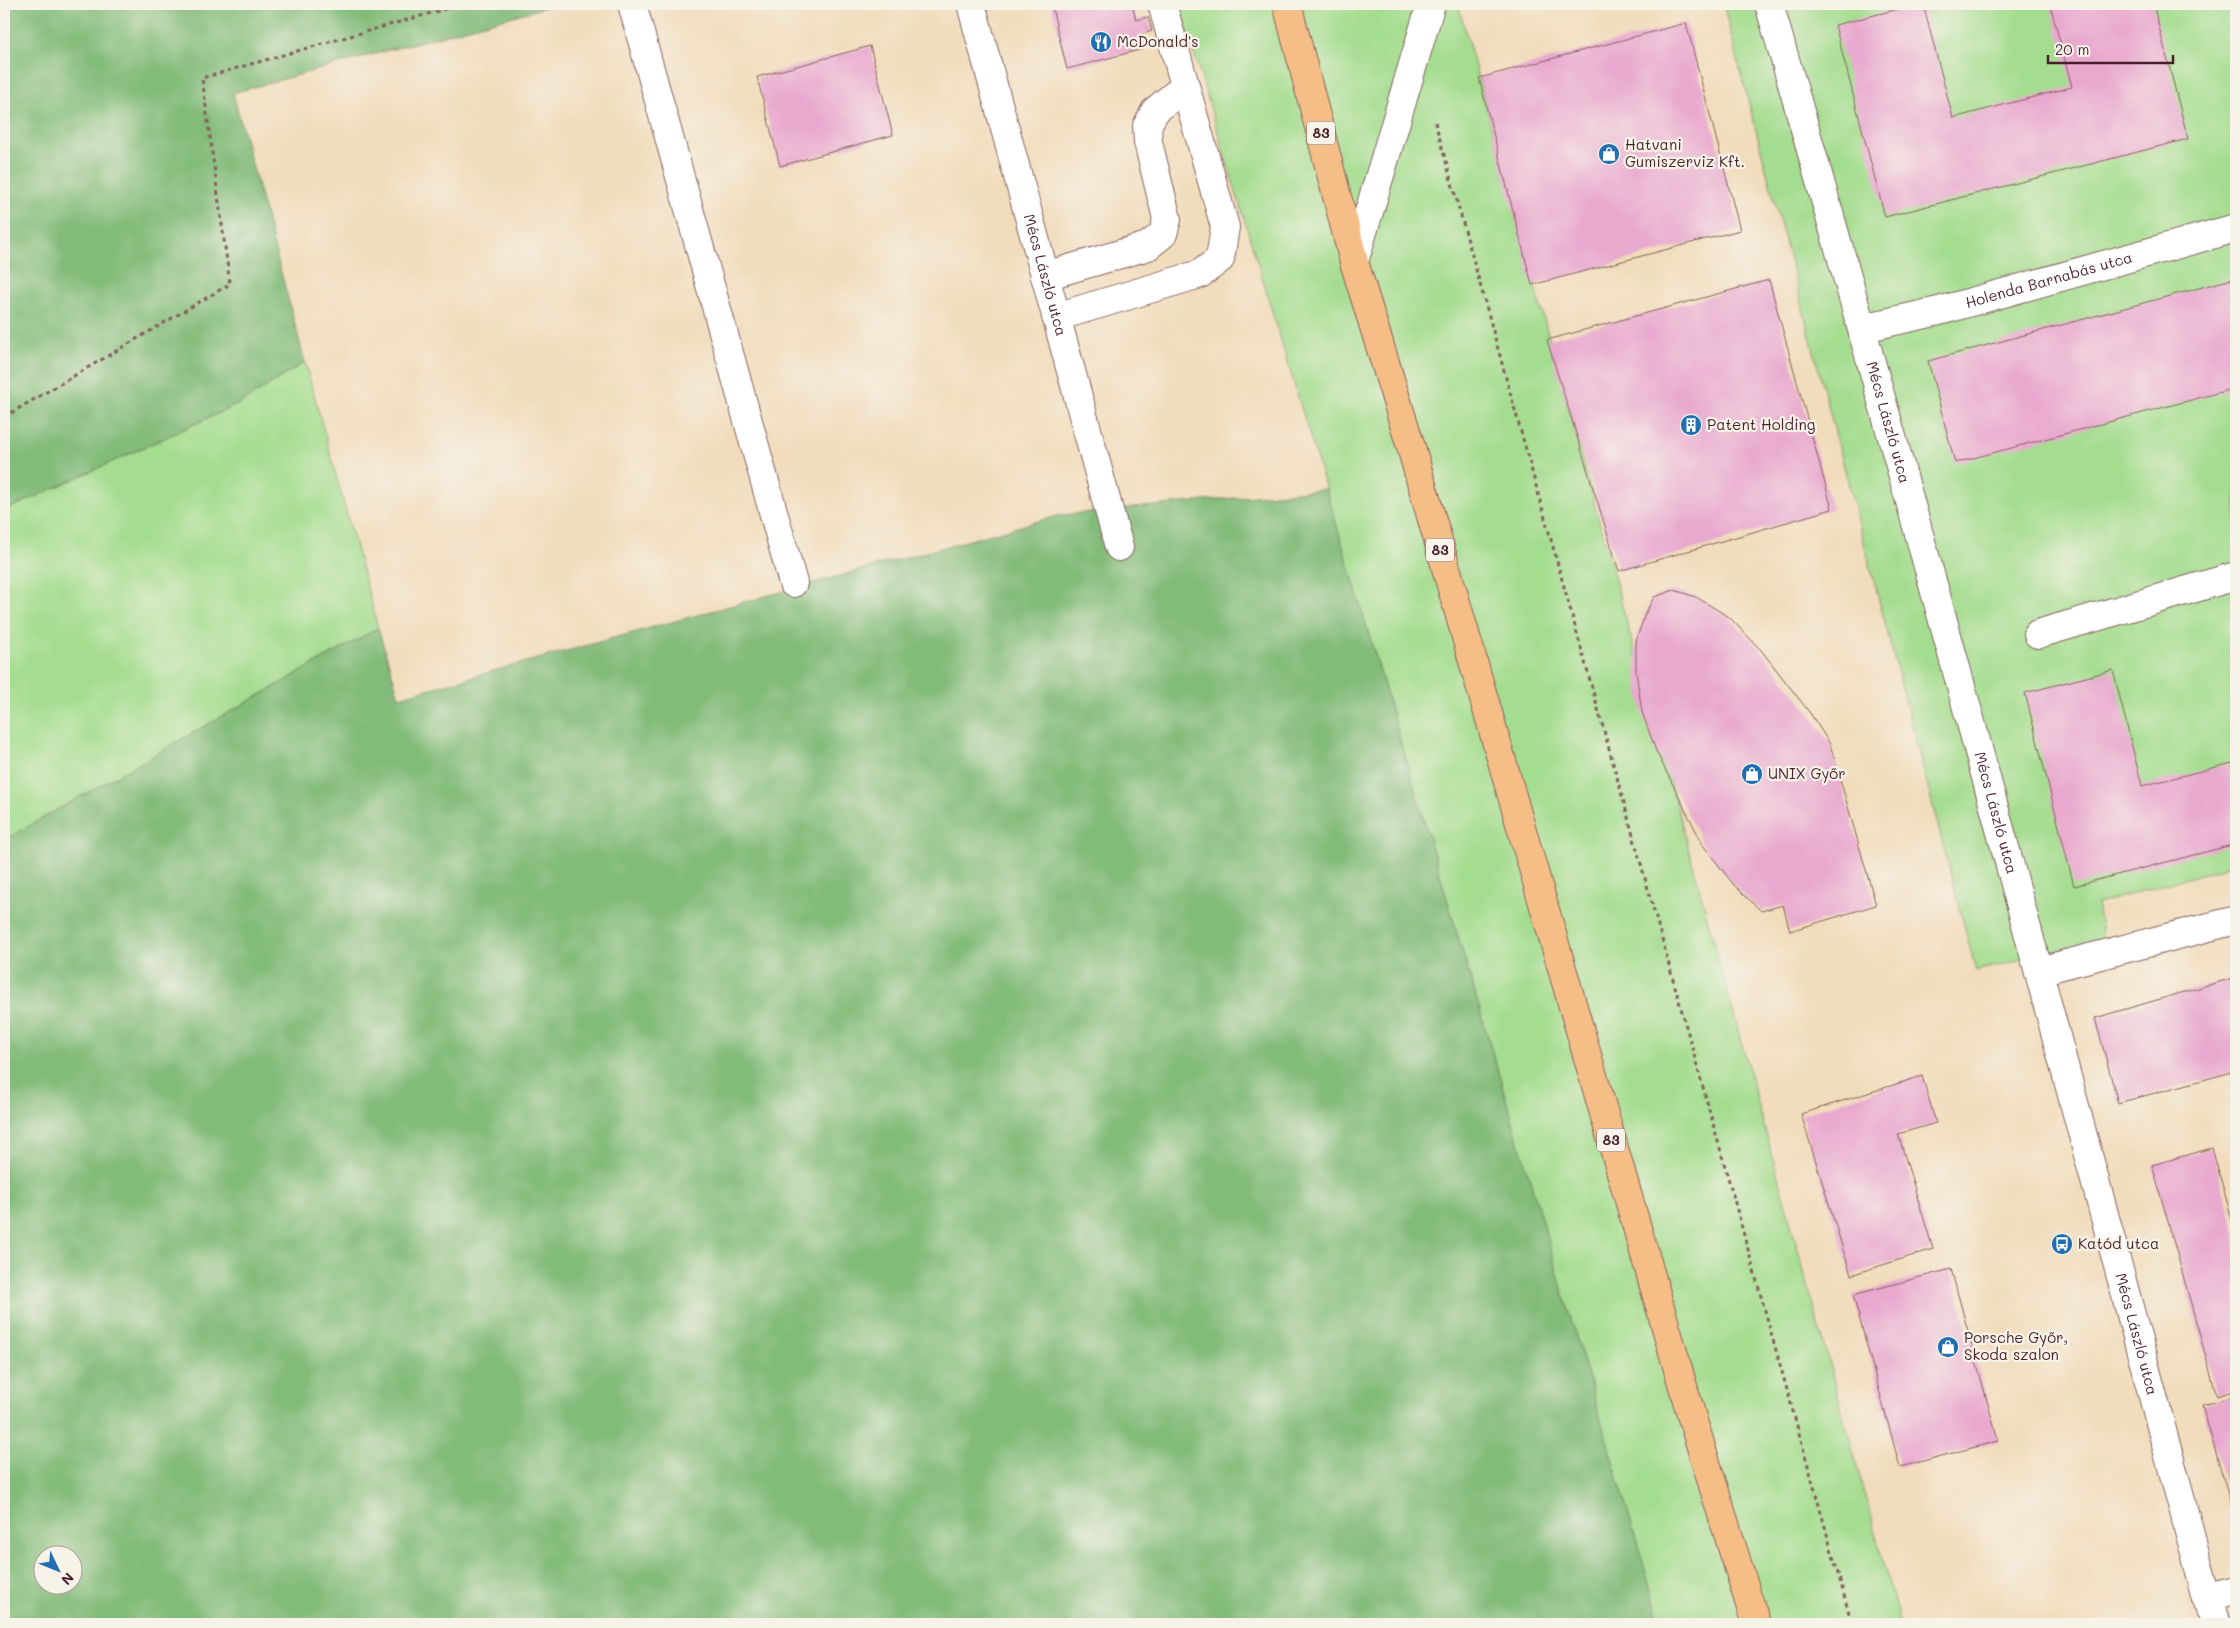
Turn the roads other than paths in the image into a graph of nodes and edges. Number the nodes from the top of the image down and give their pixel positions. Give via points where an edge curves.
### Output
1 (632, 4) edge
2 (971, 4) edge
3 (1162, 4) edge
4 (1287, 4) edge
5 (1432, 4) edge
6 (1769, 4) edge
7 (1185, 86) junction
8 (2236, 228) edge
9 (1354, 262) junction
10 (1045, 276) junction
11 (1056, 317) junction
12 (1863, 328) junction
13 (1119, 547) dead end
14 (2236, 576) edge
15 (792, 583) dead end
16 (2038, 634) dead end
17 (2236, 920) edge
18 (2039, 971) junction
19 (2236, 1592) edge
20 (2207, 1598) junction
21 (1756, 1624) edge
22 (2214, 1624) edge

1 - 15 street
2 - 10 street, Mécs László utca
3 - 7 street
4 - 9 main road, 83
5 - 9 street
6 - 12 street, Mécs László utca
7 - 10 street via 1155,111 1147,126 1167,219 1163,234 1148,246
7 - 11 street via 1225,227 1220,259 1200,274
8 - 12 street, Holenda Barnabás utca via 1939,311
9 - 21 main road, 83 via 1693,1421
10 - 11 street, Mécs László utca
11 - 13 street, Mécs László utca
12 - 18 street, Mécs László utca
14 - 16 street
17 - 18 street
18 - 20 street, Mécs László utca
19 - 20 street
20 - 22 street, Mécs László utca

